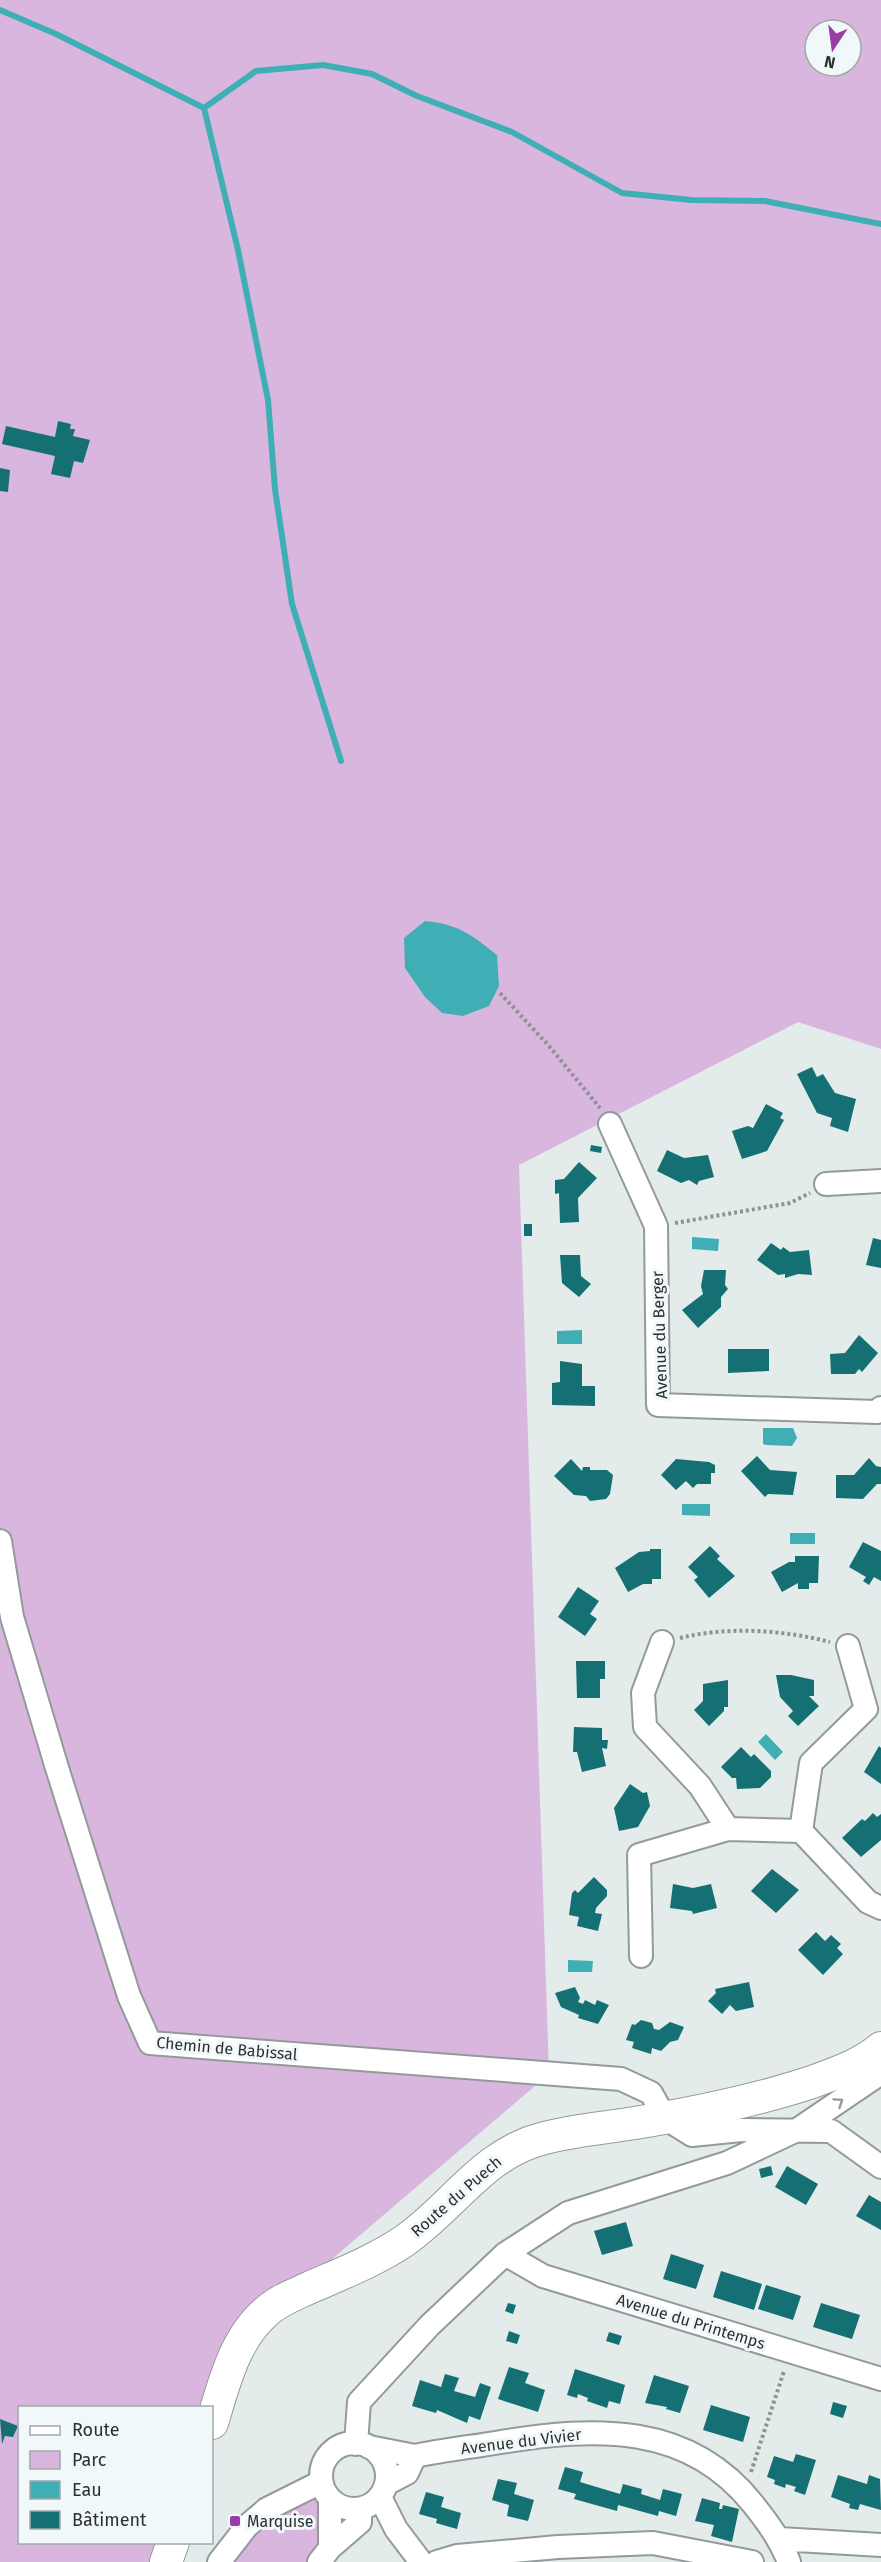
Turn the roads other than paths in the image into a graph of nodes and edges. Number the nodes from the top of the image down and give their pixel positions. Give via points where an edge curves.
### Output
1 (610, 1125) road end
2 (881, 1181) edge
3 (826, 1184) road end
4 (881, 1408) edge
5 (0, 1541) edge
6 (662, 1642) road end
7 (848, 1646) road end
8 (728, 1829) junction
9 (801, 1831) junction
10 (881, 1908) edge
11 (641, 1956) dead end
12 (881, 2048) edge
13 (881, 2073) edge
14 (665, 2118) junction
15 (797, 2130) junction
16 (881, 2167) edge
17 (505, 2254) junction
18 (881, 2379) edge
19 (213, 2420) edge
20 (362, 2445) junction
21 (415, 2456) junction
22 (325, 2490) junction
23 (383, 2490) junction
24 (360, 2509) junction
25 (780, 2539) junction
26 (172, 2544) edge
27 (881, 2546) edge
28 (325, 2555) edge
29 (166, 2562) edge
30 (219, 2562) edge
31 (421, 2562) edge
32 (437, 2562) edge
33 (752, 2562) edge
34 (789, 2562) edge

1 - 4 street, Avenue du Berger via 656,1226 658,1405 877,1412
2 - 3 street
5 - 14 street, Chemin de Babissal via 12,1617 129,1996 150,2043 621,2079 651,2093
6 - 8 street via 643,1693 645,1727 700,1786
7 - 9 street via 866,1709 811,1763
8 - 9 street
8 - 11 street via 639,1855
9 - 10 street via 868,1902
12 - 14 street, Route du Puech via 852,2066 790,2089
15 -> 13 street
14 - 15 street via 692,2135
14 - 19 street, Route du Puech via 571,2132 509,2150 407,2239 268,2310 238,2349
15 - 16 street via 831,2131
15 - 17 street via 727,2163 568,2213
17 - 18 street, Avenue du Printemps via 543,2276
17 - 20 street via 430,2325 359,2402
20 - 21 street, Avenue du Vivier
20 - 22 street via 340,2446 330,2453 323,2465
20 - 23 street via 378,2453 386,2467
21 - 23 street via 407,2473
21 - 25 street, Avenue du Vivier via 560,2433 620,2432 672,2444 711,2465 744,2493
22 - 24 street via 343,2508
22 - 28 street
22 - 30 street via 267,2509 247,2526
23 - 24 street
23 - 31 street via 396,2529
24 - 28 street via 360,2523
25 - 27 street
25 - 34 street, Avenue du Vivier
26 - 29 street
32 - 33 street via 457,2556 653,2543

